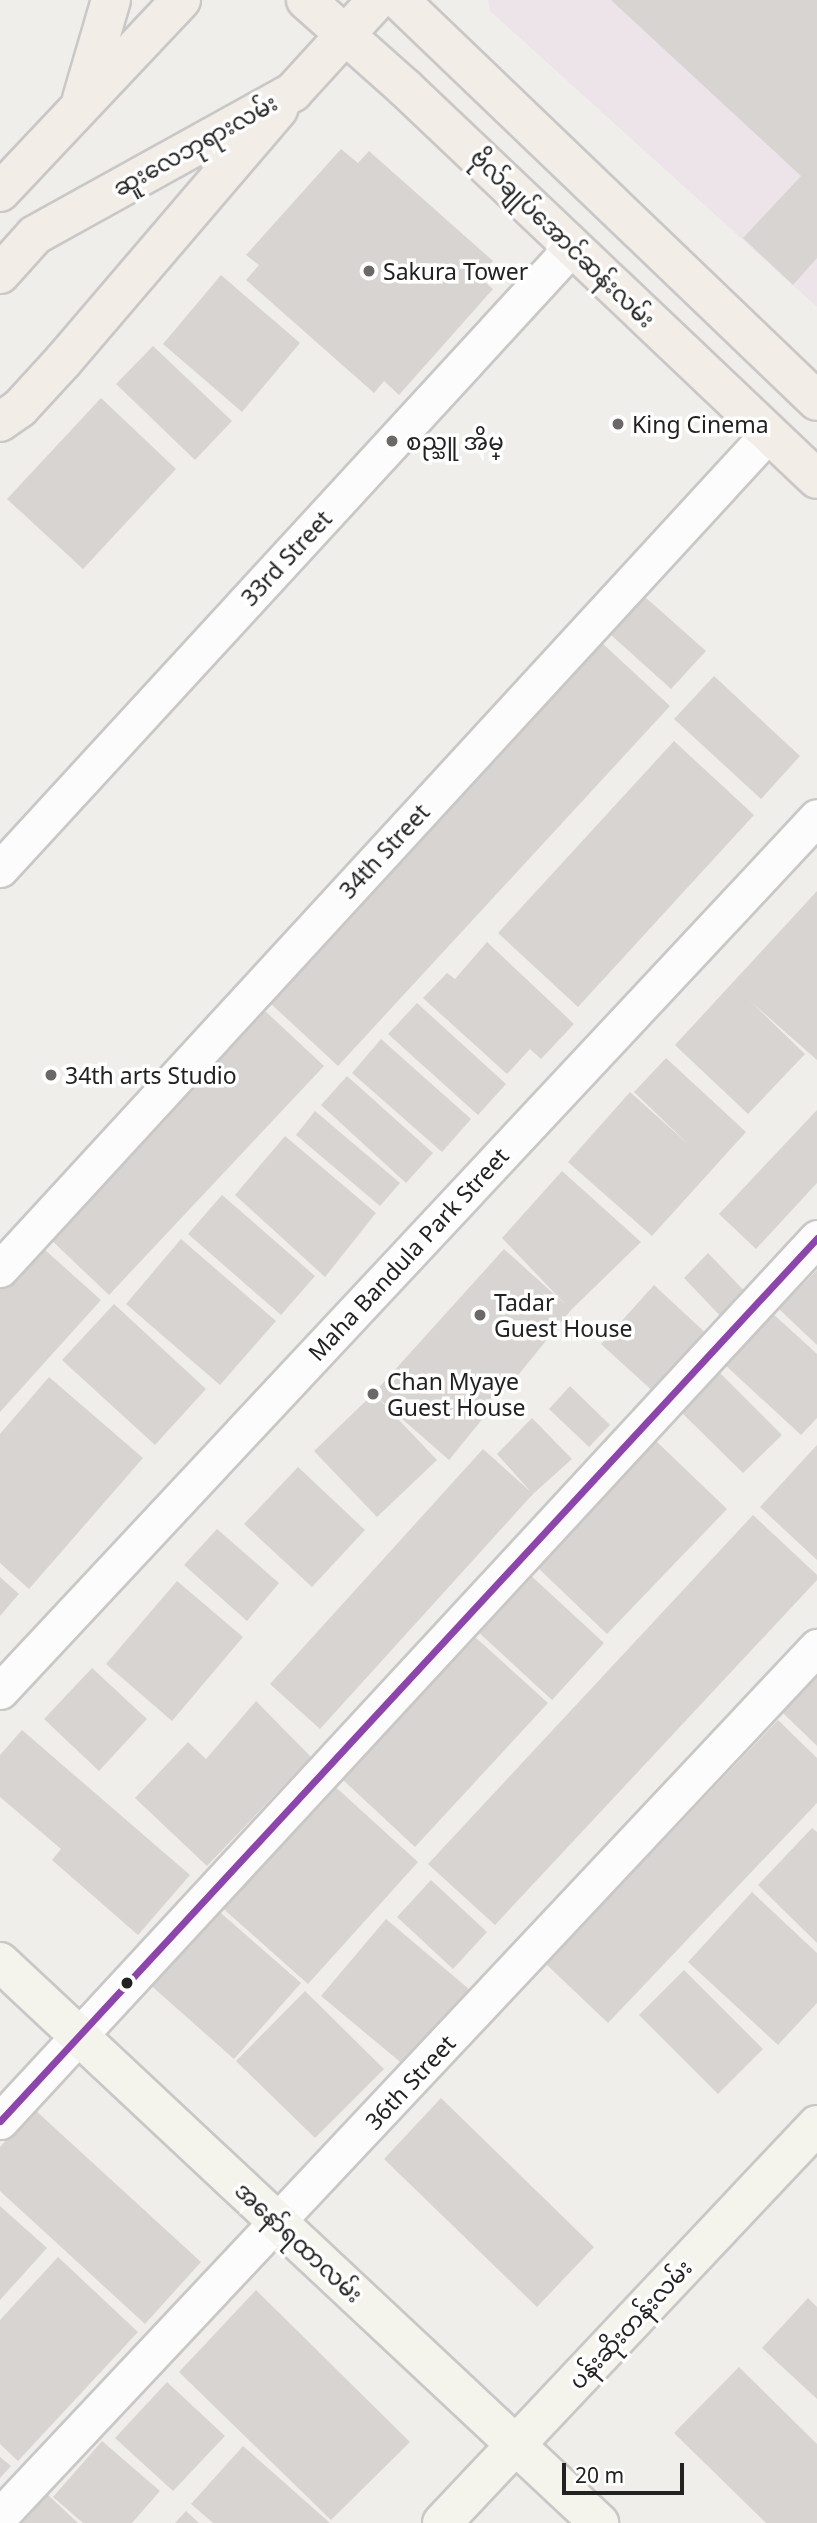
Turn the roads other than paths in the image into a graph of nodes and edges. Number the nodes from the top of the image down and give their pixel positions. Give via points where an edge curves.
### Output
1 (111, 0) edge
2 (181, 0) edge
3 (306, 0) edge
4 (377, 0) edge
5 (398, 0) edge
6 (344, 36) junction
7 (404, 87) junction
8 (293, 92) junction
9 (79, 108) junction
10 (205, 191) junction
11 (0, 192) edge
12 (572, 247) junction
13 (0, 274) edge
14 (817, 401) edge
15 (0, 422) edge
16 (769, 433) junction
17 (817, 479) edge
18 (817, 817) edge
19 (0, 869) edge
20 (817, 1238) edge
21 (0, 1269) edge
22 (817, 1647) edge
23 (0, 1691) edge
24 (0, 1962) edge
25 (80, 2037) junction
26 (0, 2121) edge
27 (817, 2125) edge
28 (278, 2223) junction
29 (516, 2446) junction
30 (0, 2516) edge
31 (442, 2523) edge
32 (599, 2523) edge

1 - 9 main road
2 - 9 main road
3 - 6 main road, ဗိုလ်ချုပ်အောင်ဆန်းလမ်း
4 - 6 main road, ဆူးလေဘုရားလမ်း
5 - 14 main road
6 - 7 main road, ဗိုလ်ချုပ်အောင်ဆန်းလမ်း
6 - 8 main road, ဆူးလေဘုရားလမ်း
7 - 10 main road via 370,70 336,77 265,150
7 - 12 main road, ဗိုလ်ချုပ်အောင်ဆန်းလမ်း
8 - 10 main road
8 - 13 main road, ဆူးလေဘုရားလမ်း via 35,236
9 - 11 main road
10 - 15 main road via 64,360 20,408
12 - 16 main road, ဗိုလ်ချုပ်အောင်ဆန်းလမ်း
12 - 19 street, 33rd Street
16 - 17 main road, ဗိုလ်ချုပ်အောင်ဆန်းလမ်း
16 - 21 street, 34th Street
18 - 23 street, Maha Bandula Park Street
20 - 25 street
22 - 28 street, 36th Street
24 - 25 main road, အနော်ရထာလမ်း
25 - 26 street
25 - 28 main road, အနော်ရထာလမ်း
27 - 29 main road, ပန်းဆိုးတန်းလမ်း
28 - 29 main road, အနော်ရထာလမ်း
28 - 30 street, 36th Street
29 - 31 main road, ပန်းဆိုးတန်းလမ်း
29 - 32 main road, အနော်ရထာလမ်း

